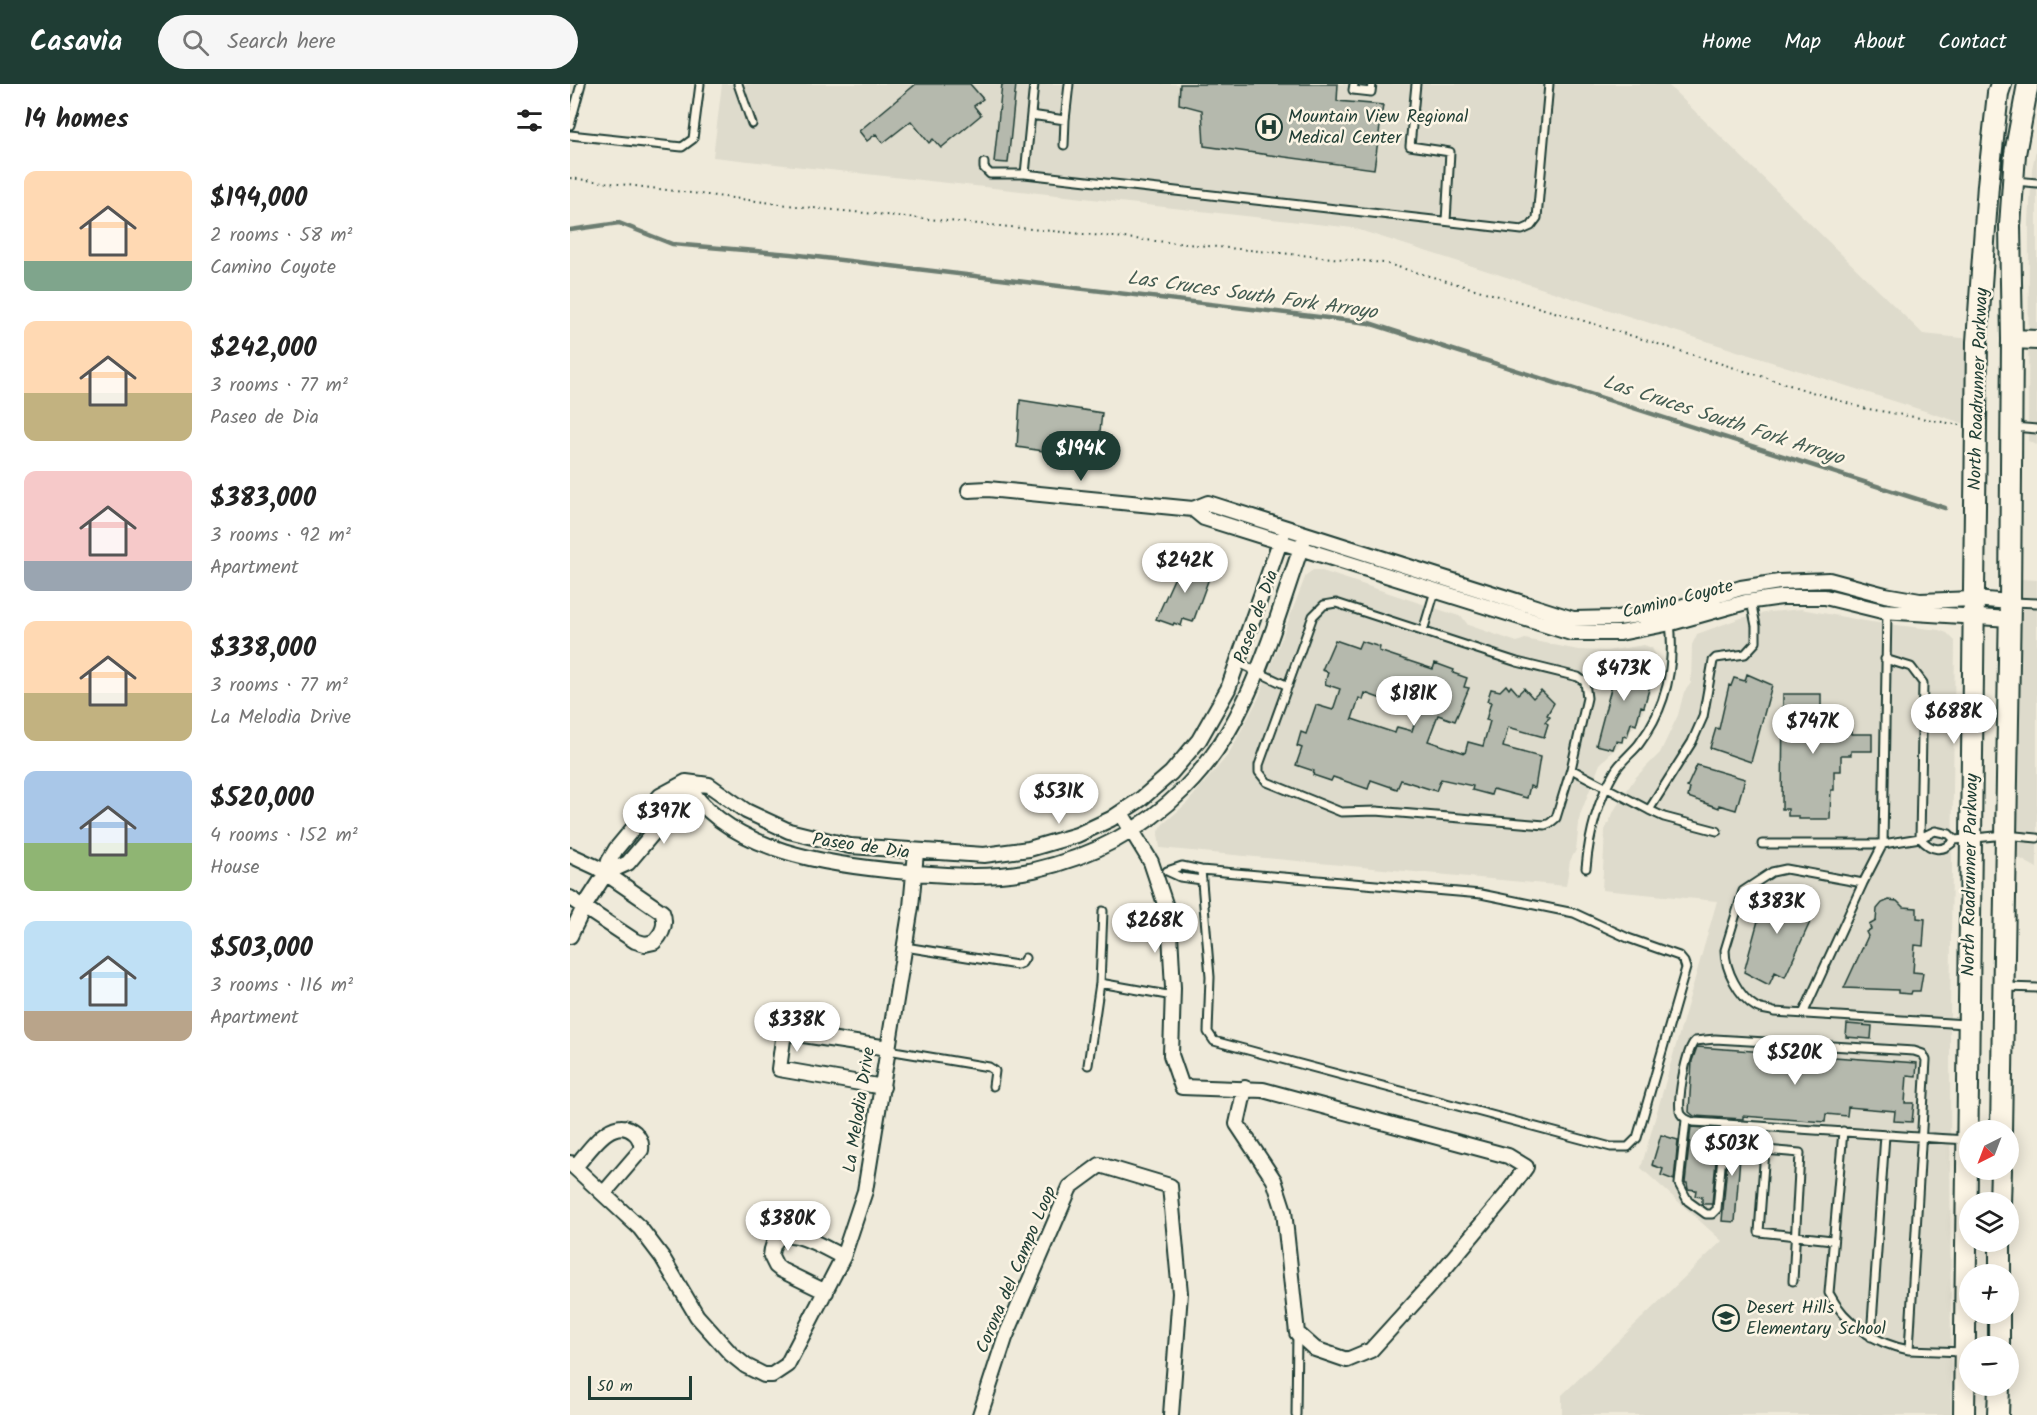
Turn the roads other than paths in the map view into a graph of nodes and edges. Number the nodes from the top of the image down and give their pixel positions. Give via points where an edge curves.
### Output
1 (581, 84) edge
2 (700, 84) edge
3 (738, 84) edge
4 (1034, 84) edge
5 (1069, 84) edge
6 (1354, 84) edge
7 (1372, 84) edge
8 (1416, 84) edge
9 (1549, 84) edge
10 (2001, 84) edge
11 (2028, 84) edge
12 (1031, 116) junction
13 (1065, 120) junction
14 (752, 124) dead end
15 (570, 125) edge
16 (570, 135) edge
17 (1064, 145) dead end
18 (984, 163) dead end
19 (1025, 174) junction
20 (2013, 180) junction
21 (2037, 183) edge
22 (1446, 221) junction
23 (2012, 339) junction
24 (2037, 340) edge
25 (2011, 427) junction
26 (2037, 429) edge
27 (969, 490) dead end
28 (1193, 509) junction
29 (1286, 528) junction
30 (1306, 534) junction
31 (1279, 542) junction
32 (1300, 550) junction
33 (1440, 576) junction
34 (1747, 587) junction
35 (1435, 591) junction
36 (1751, 601) junction
37 (2037, 603) edge
38 (1974, 609) junction
39 (2010, 610) junction
40 (1887, 611) junction
41 (1669, 617) junction
42 (1423, 632) junction
43 (1885, 659) junction
44 (1239, 663) junction
45 (1256, 672) junction
46 (1288, 686) junction
47 (1571, 769) junction
48 (686, 782) junction
49 (1608, 787) junction
50 (1649, 810) junction
51 (1121, 813) junction
52 (1133, 830) junction
53 (1717, 831) dead end
54 (2005, 835) junction
55 (1920, 838) junction
56 (2037, 838) edge
57 (1964, 840) junction
58 (1762, 844) dead end
59 (1883, 844) junction
60 (916, 852) junction
61 (570, 855) edge
62 (1586, 868) dead end
63 (1201, 870) junction
64 (1160, 872) junction
65 (606, 873) junction
66 (915, 873) junction
67 (1202, 880) junction
68 (1863, 883) junction
69 (570, 898) edge
70 (584, 907) junction
71 (1103, 911) dead end
72 (570, 936) edge
73 (905, 946) junction
74 (1025, 958) dead end
75 (1100, 984) junction
76 (2003, 987) junction
77 (2037, 988) edge
78 (1173, 996) junction
79 (1803, 1014) junction
80 (1969, 1024) junction
81 (888, 1049) junction
82 (1088, 1065) dead end
83 (993, 1086) dead end
84 (883, 1087) junction
85 (1245, 1088) junction
86 (1686, 1120) junction
87 (1969, 1120) edge
88 (2001, 1120) edge
89 (1725, 1124) junction
90 (1843, 1131) junction
91 (1885, 1135) junction
92 (1923, 1138) junction
93 (1959, 1140) edge
94 (572, 1165) edge
95 (1968, 1180) edge
96 (604, 1193) junction
97 (1794, 1236) junction
98 (1832, 1240) junction
99 (843, 1257) junction
100 (1793, 1281) dead end
101 (826, 1292) junction
102 (1297, 1333) junction
103 (1965, 1336) edge
104 (1871, 1337) junction
105 (1909, 1350) junction
106 (1959, 1352) edge
107 (1964, 1396) edge
108 (1999, 1396) edge
109 (980, 1415) edge
110 (1171, 1415) edge
111 (1296, 1415) edge
112 (1964, 1415) edge
113 (1998, 1415) edge

1 - 15 lane
2 - 16 lane via 693,139 682,147
3 - 14 lane
4 - 12 lane
5 - 13 lane
6 - 7 lane via 1353,90 1371,92
8 - 22 lane via 1410,146 1450,152
9 - 22 lane via 1537,218 1531,226 1522,230
10 - 38 main road, North Roadrunner Parkway via 1988,185 1977,342
11 - 20 main road, North Roadrunner Parkway
12 - 13 lane
12 - 19 lane
13 - 17 lane
18 - 19 lane via 990,174
19 - 22 lane
20 - 21 lane
20 - 23 main road, North Roadrunner Parkway
23 - 24 street
23 - 25 main road, North Roadrunner Parkway
25 - 26 lane
25 - 39 main road, North Roadrunner Parkway
27 - 28 street, Camino Coyote
28 - 29 street, Camino Coyote via 1208,503
28 - 31 street, Camino Coyote via 1203,518
29 - 30 street, Camino Coyote
29 - 31 street, Paseo de Dia
30 - 32 street, Paseo de Dia
30 - 33 street, Camino Coyote
31 - 32 street, Camino Coyote
31 - 44 street, Paseo de Dia
32 - 35 street, Camino Coyote
32 - 45 street, Paseo de Dia
33 - 35 lane
33 - 41 street, Camino Coyote via 1573,619
34 - 36 lane
34 - 38 street, Camino Coyote via 1829,580 1885,595
34 - 41 street, Camino Coyote
35 - 41 street, Camino Coyote via 1571,633 1620,633
35 - 42 lane
36 - 40 street, Camino Coyote via 1825,597
36 - 41 street, Camino Coyote
36 - 50 lane via 1756,642 1745,654 1713,661 1703,717 1692,742
37 - 39 lane
38 - 39 street, Camino Coyote
38 - 40 street, Camino Coyote
38 - 57 main road, North Roadrunner Parkway
39 - 54 main road, North Roadrunner Parkway
40 - 43 lane
41 - 49 lane via 1673,654 1663,700 1639,744 1615,771
42 - 46 lane via 1336,603 1324,605 1313,616
42 - 47 lane via 1585,682 1587,698
43 - 55 lane via 1911,667 1923,683
43 - 59 lane
44 - 45 lane
44 - 51 street, Paseo de Dia via 1222,703 1198,740 1167,777
45 - 46 lane
45 - 52 street, Paseo de Dia via 1235,722 1207,763 1176,797
46 - 47 lane via 1259,772 1267,782 1330,809 1545,825 1556,818
47 - 49 lane
48 - 60 street, Paseo de Dia via 710,785 757,816 800,835 850,846
48 - 65 street via 660,796 616,849
48 - 66 street, Paseo de Dia via 696,800 718,818 776,848 836,866
49 - 50 lane
49 - 62 lane via 1592,825
50 - 53 lane
51 - 52 street
51 - 60 street, Paseo de Dia via 1077,835 1017,852
52 - 64 street
52 - 66 street, Paseo de Dia via 1086,854 1033,870 972,876
54 - 56 lane
54 - 57 lane
54 - 76 main road, North Roadrunner Parkway
55 - 57 lane via 1935,831
55 - 57 lane via 1937,849
55 - 59 lane
57 - 80 main road, North Roadrunner Parkway
58 - 59 lane
59 - 68 lane
60 - 66 street, La Melodia Drive
61 - 65 street
63 - 64 lane via 1182,866
63 - 67 lane
63 - 67 lane via 1481,894 1574,913 1679,956 1686,968 1637,1138 1628,1147 1611,1147 1214,1041 1208,1032 1210,977
64 - 67 lane
64 - 78 street via 1169,916
65 - 70 street
65 - 70 street via 662,912 665,925 661,934 649,944 640,943
66 - 73 street, La Melodia Drive
68 - 79 lane
68 - 79 lane via 1786,869 1772,872 1743,891 1725,950 1732,978 1743,996 1758,1008
69 - 70 street
70 - 72 street
71 - 75 lane
73 - 74 lane via 1017,965
73 - 81 street, La Melodia Drive
75 - 78 lane
75 - 82 lane
76 - 77 lane
76 - 88 main road, North Roadrunner Parkway
78 - 85 street via 1173,1066 1182,1087
79 - 80 lane
80 - 87 main road, North Roadrunner Parkway
81 - 83 lane via 989,1067 995,1071
81 - 84 street, La Melodia Drive
81 - 84 street via 784,1032 779,1069
84 - 99 street, La Melodia Drive via 865,1191
85 - 102 street via 1237,1124 1274,1180 1284,1211
85 - 102 street via 1410,1128 1508,1156 1526,1167 1440,1274 1371,1350 1347,1360 1315,1349
86 - 89 lane
86 - 89 lane via 1679,1185 1688,1201 1706,1214 1717,1209
86 - 92 lane via 1680,1103 1688,1053 1695,1041 1914,1051 1926,1060
89 - 90 lane
90 - 91 lane
90 - 98 lane
91 - 92 lane
91 - 104 lane
92 - 93 lane
92 - 105 lane
94 - 96 street, La Melodia Drive
94 - 96 street via 610,1129 623,1126 633,1131 640,1140 640,1150
95 - 103 main road, North Roadrunner Parkway
96 - 101 street, La Melodia Drive via 651,1242 707,1329 755,1372 772,1375 787,1365
97 - 97 lane via 1759,1232 1765,1150 1800,1153
97 - 98 lane
97 - 100 lane
98 - 104 lane via 1829,1293 1845,1315
99 - 101 street, La Melodia Drive
99 - 101 street via 792,1234 775,1242 771,1256 776,1266
102 - 111 lane
104 - 105 lane via 1888,1346
105 - 106 lane
107 - 112 main road, North Roadrunner Parkway
108 - 113 main road
109 - 110 street, Corona del Campo Loop via 1005,1338 1070,1187 1100,1165 1170,1186 1180,1293

